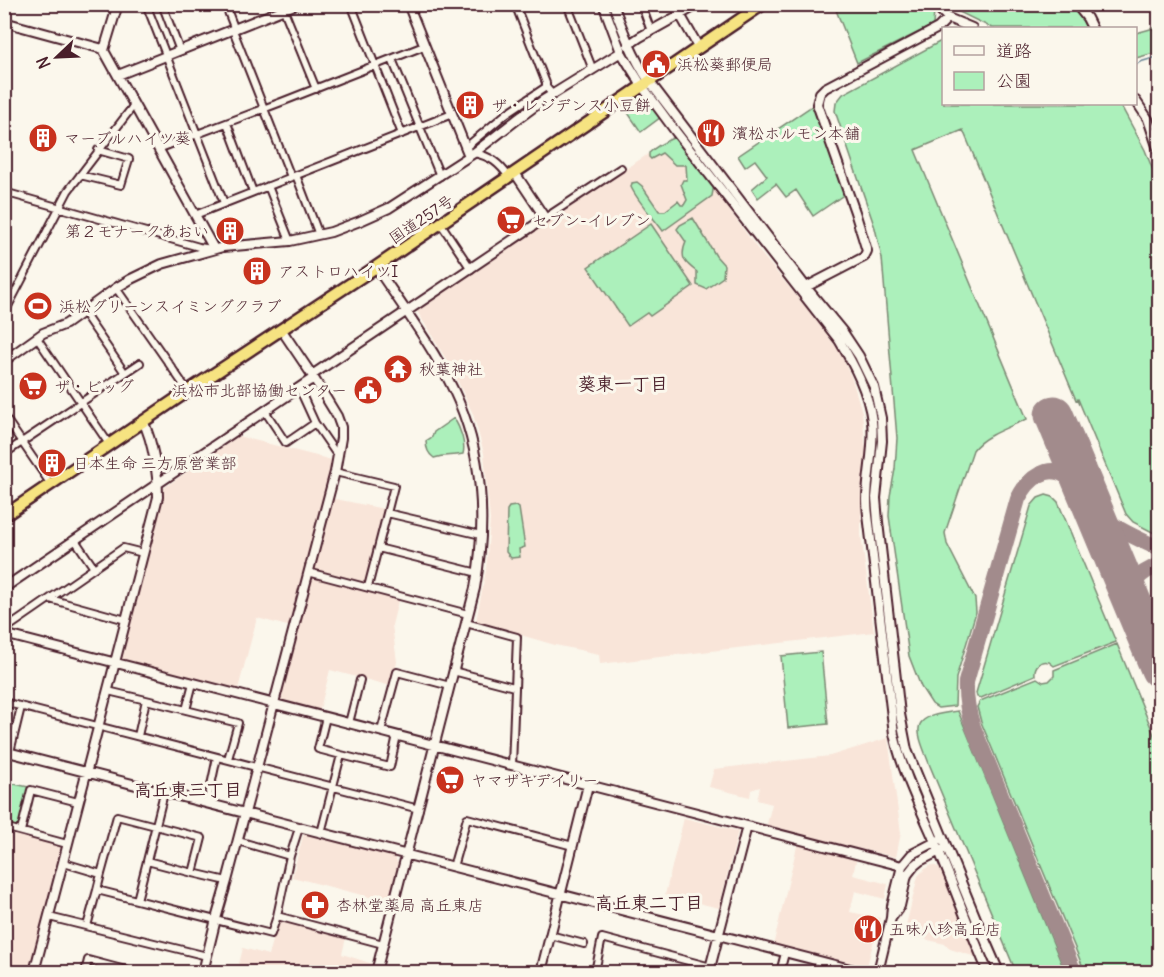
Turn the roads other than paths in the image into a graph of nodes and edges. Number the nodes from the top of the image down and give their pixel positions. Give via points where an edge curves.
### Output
1 (118, 4) edge
2 (146, 4) edge
3 (162, 4) edge
4 (225, 4) edge
5 (297, 4) edge
6 (351, 4) edge
7 (408, 4) edge
8 (515, 4) edge
9 (567, 4) edge
10 (603, 4) edge
11 (613, 4) edge
12 (640, 4) edge
13 (674, 4) edge
14 (699, 4) edge
15 (763, 4) edge
16 (934, 4) edge
17 (1076, 4) edge
18 (283, 8) edge
19 (679, 14) junction
20 (948, 18) junction
21 (4, 22) edge
22 (970, 27) edge
23 (1092, 27) edge
24 (234, 30) junction
25 (651, 30) junction
26 (628, 45) junction
27 (424, 46) junction
28 (699, 48) junction
29 (104, 50) junction
30 (180, 51) junction
31 (621, 52) junction
32 (167, 57) junction
33 (392, 58) junction
34 (374, 65) junction
35 (593, 70) junction
36 (118, 75) junction
37 (645, 84) junction
38 (546, 87) junction
39 (316, 89) junction
40 (553, 95) junction
41 (1137, 102) edge
42 (134, 105) junction
43 (264, 109) junction
44 (452, 114) junction
45 (1148, 119) junction
46 (1160, 122) edge
47 (227, 123) junction
48 (420, 126) junction
49 (198, 134) junction
50 (402, 134) junction
51 (465, 148) junction
52 (158, 149) junction
53 (98, 150) junction
54 (471, 155) junction
55 (1160, 155) edge
56 (621, 168) dead end
57 (438, 173) junction
58 (80, 175) junction
59 (512, 175) junction
60 (293, 176) junction
61 (268, 186) junction
62 (4, 192) edge
63 (253, 192) junction
64 (224, 203) junction
65 (60, 207) junction
66 (195, 215) junction
67 (545, 218) junction
68 (441, 224) junction
69 (318, 232) junction
70 (288, 238) junction
71 (214, 249) junction
72 (376, 267) junction
73 (471, 269) junction
74 (116, 288) junction
75 (804, 290) junction
76 (82, 312) junction
77 (407, 312) junction
78 (4, 314) edge
79 (281, 329) junction
80 (37, 338) junction
81 (4, 361) edge
82 (140, 363) dead end
83 (125, 373) junction
84 (313, 377) junction
85 (299, 388) junction
86 (188, 391) junction
87 (81, 403) junction
88 (265, 411) junction
89 (4, 416) edge
90 (143, 421) junction
91 (315, 423) junction
92 (22, 442) junction
93 (109, 444) junction
94 (4, 454) edge
95 (337, 455) junction
96 (335, 472) junction
97 (50, 483) junction
98 (158, 484) junction
99 (387, 513) junction
100 (4, 516) edge
101 (482, 535) junction
102 (75, 540) junction
103 (378, 548) junction
104 (143, 553) junction
105 (94, 568) junction
106 (308, 572) junction
107 (478, 573) junction
108 (368, 587) junction
109 (4, 588) edge
110 (50, 599) junction
111 (468, 614) junction
112 (126, 620) junction
113 (466, 623) junction
114 (7, 635) edge
115 (116, 662) junction
116 (453, 671) junction
117 (360, 680) dead end
118 (193, 683) junction
119 (450, 686) junction
120 (514, 687) junction
121 (108, 691) junction
122 (146, 700) junction
123 (4, 702) edge
124 (274, 703) junction
125 (21, 707) junction
126 (186, 710) junction
127 (326, 717) junction
128 (349, 723) junction
129 (99, 726) junction
130 (381, 731) junction
131 (398, 735) junction
132 (138, 736) junction
133 (435, 745) junction
134 (8, 752) edge
135 (341, 755) junction
136 (218, 758) junction
137 (228, 759) junction
138 (512, 766) junction
139 (257, 767) junction
140 (87, 773) junction
141 (588, 785) junction
142 (332, 786) junction
143 (164, 793) junction
144 (78, 802) junction
145 (207, 804) junction
146 (419, 809) junction
147 (244, 813) junction
148 (155, 825) junction
149 (747, 826) junction
150 (4, 827) edge
151 (298, 828) junction
152 (21, 831) junction
153 (321, 832) junction
154 (939, 840) junction
155 (238, 841) junction
156 (67, 843) junction
157 (573, 846) junction
158 (943, 850) junction
159 (290, 856) junction
160 (407, 856) junction
161 (147, 861) junction
162 (64, 863) junction
163 (902, 866) junction
164 (453, 867) junction
165 (193, 873) junction
166 (101, 874) junction
167 (227, 881) junction
168 (97, 890) junction
169 (561, 895) junction
170 (137, 900) junction
171 (49, 916) junction
172 (277, 916) junction
173 (891, 918) junction
174 (216, 919) junction
175 (87, 926) junction
176 (550, 935) junction
177 (718, 936) junction
178 (383, 944) junction
179 (584, 944) dead end
180 (785, 953) junction
181 (207, 956) junction
182 (710, 970) edge
183 (34, 972) edge
184 (85, 972) edge
185 (133, 972) edge
186 (203, 972) edge
187 (376, 972) edge
188 (541, 972) edge
189 (595, 972) edge
190 (780, 972) edge
191 (862, 972) edge
192 (878, 972) edge
193 (988, 972) edge
194 (999, 972) edge

1 - 29 street
2 - 32 street
3 - 30 street
4 - 24 street
5 - 18 street
6 - 34 street
7 - 27 street
8 - 38 street
9 - 35 street
10 - 31 street
11 - 26 street
12 - 25 street
13 - 19 street
14 - 19 street
15 - 28 highway, 国道257号
16 - 20 street
17 - 23 street
18 - 24 street
18 - 39 street
19 - 25 street
19 - 28 street
20 - 22 street
20 - 75 street via 938,28 820,93 818,104 867,251 864,257
21 - 29 street
24 - 30 street
24 - 43 street
25 - 26 street
26 - 37 street
27 - 33 street
27 - 44 street
28 - 37 highway, 国道257号
29 - 36 street
30 - 32 street
31 - 35 street
31 - 37 street
32 - 36 street
32 - 49 street
33 - 34 street
33 - 48 street
34 - 39 street
34 - 50 street
35 - 40 street
36 - 42 street
37 - 59 highway, 国道257号
37 - 75 street
38 - 40 street
38 - 51 street
39 - 43 street
40 - 54 street
41 - 45 street
42 - 52 street
42 - 53 street
43 - 47 street
43 - 60 street
44 - 48 street
44 - 51 street
45 - 46 street
45 - 55 street
47 - 49 street
47 - 63 street
48 - 50 street
48 - 57 street
49 - 52 street
49 - 64 street
50 - 60 street
51 - 54 street
52 - 66 street
53 - 58 street
53 - 58 street via 129,159 121,185
54 - 57 street
54 - 59 street via 495,160
56 - 67 street
57 - 69 street via 379,212 332,232
58 - 65 street
59 - 67 street
59 - 68 highway, 国道257号
60 - 61 street
60 - 69 street
61 - 63 street
61 - 70 street
62 - 65 street
63 - 64 street
64 - 66 street
65 - 71 street
65 - 78 street
66 - 71 street
67 - 73 street
68 - 72 highway, 国道257号
68 - 73 street
69 - 70 street
70 - 71 street
71 - 74 street via 162,264
72 - 77 street
72 - 79 highway, 国道257号
73 - 77 street
74 - 76 street
74 - 86 street
75 - 154 street via 843,332 874,387 882,441 876,498 900,714 907,750
76 - 80 street
76 - 83 street
77 - 84 street
77 - 101 street via 449,382 466,422 478,469
79 - 84 street
79 - 86 highway, 国道257号
80 - 81 street
80 - 87 street
82 - 83 street
83 - 87 street
84 - 85 street
84 - 95 street via 341,427
85 - 88 street
85 - 91 street
86 - 90 highway, 国道257号
87 - 92 street
87 - 93 street
88 - 91 street via 286,443
88 - 98 street
89 - 92 street
90 - 93 highway, 国道257号
90 - 98 street
91 - 95 street
92 - 94 street
92 - 97 street
93 - 97 highway, 国道257号
95 - 96 street
96 - 99 street via 394,486
96 - 106 street
97 - 100 highway, 国道257号
98 - 102 street
98 - 104 street
99 - 101 street
99 - 103 street
101 - 107 street
102 - 105 street
102 - 109 street
103 - 107 street
103 - 108 street
104 - 105 street via 123,549
104 - 112 street
105 - 110 street
106 - 108 street
106 - 124 street
107 - 111 street
108 - 111 street
110 - 112 street
110 - 114 street via 10,626
111 - 113 street
112 - 115 street
113 - 116 street
113 - 120 street via 517,637
114 - 115 street
115 - 118 street
115 - 121 street
116 - 119 street
116 - 120 street
117 - 128 street
118 - 124 street
118 - 126 street
119 - 130 street via 397,672
119 - 133 street
120 - 138 street
121 - 122 street
121 - 129 street
122 - 126 street
122 - 132 street
123 - 125 street
124 - 127 street
124 - 139 street
125 - 129 street
125 - 134 street
126 - 137 street via 238,723
127 - 128 street
127 - 135 street via 318,749
128 - 130 street
129 - 132 street
129 - 140 street
130 - 131 street
131 - 133 street
131 - 135 street via 390,767
132 - 136 street
133 - 138 street
133 - 146 street
134 - 140 street
135 - 142 street
136 - 137 street
136 - 145 street
137 - 139 street
138 - 141 street
139 - 142 street
139 - 147 street
140 - 143 street
140 - 144 street
141 - 149 street
141 - 157 street
142 - 146 street
142 - 153 street
143 - 145 street
143 - 148 street
144 - 152 street via 32,790
144 - 156 street
145 - 147 street
146 - 160 street
147 - 151 street
147 - 155 street
148 - 161 street
148 - 165 street via 202,838
148 - 166 street via 117,816
149 - 163 street
149 - 177 street
150 - 152 street
151 - 153 street
151 - 159 street
152 - 156 street
153 - 160 street
154 - 158 street
154 - 163 street via 912,854
155 - 159 street
155 - 167 street
156 - 162 street
157 - 164 street via 467,818
157 - 169 street
158 - 173 street via 920,861 907,875 900,906
158 - 193 street
158 - 194 street
159 - 172 street
160 - 164 street
160 - 178 street
161 - 165 street
161 - 170 street
162 - 166 street
162 - 171 street
163 - 173 street
164 - 169 street
165 - 167 street
166 - 168 street
167 - 174 street
168 - 170 street
168 - 175 street
169 - 176 street
169 - 177 street
170 - 174 street
171 - 175 street
171 - 183 street
172 - 174 street via 271,934
172 - 178 street
173 - 192 street
174 - 181 street
175 - 181 street
176 - 179 street
176 - 188 street
177 - 180 street
177 - 182 street
178 - 187 street
180 - 190 street
180 - 191 street
181 - 186 street
182 - 189 street via 602,938
184 - 185 street via 88,960

